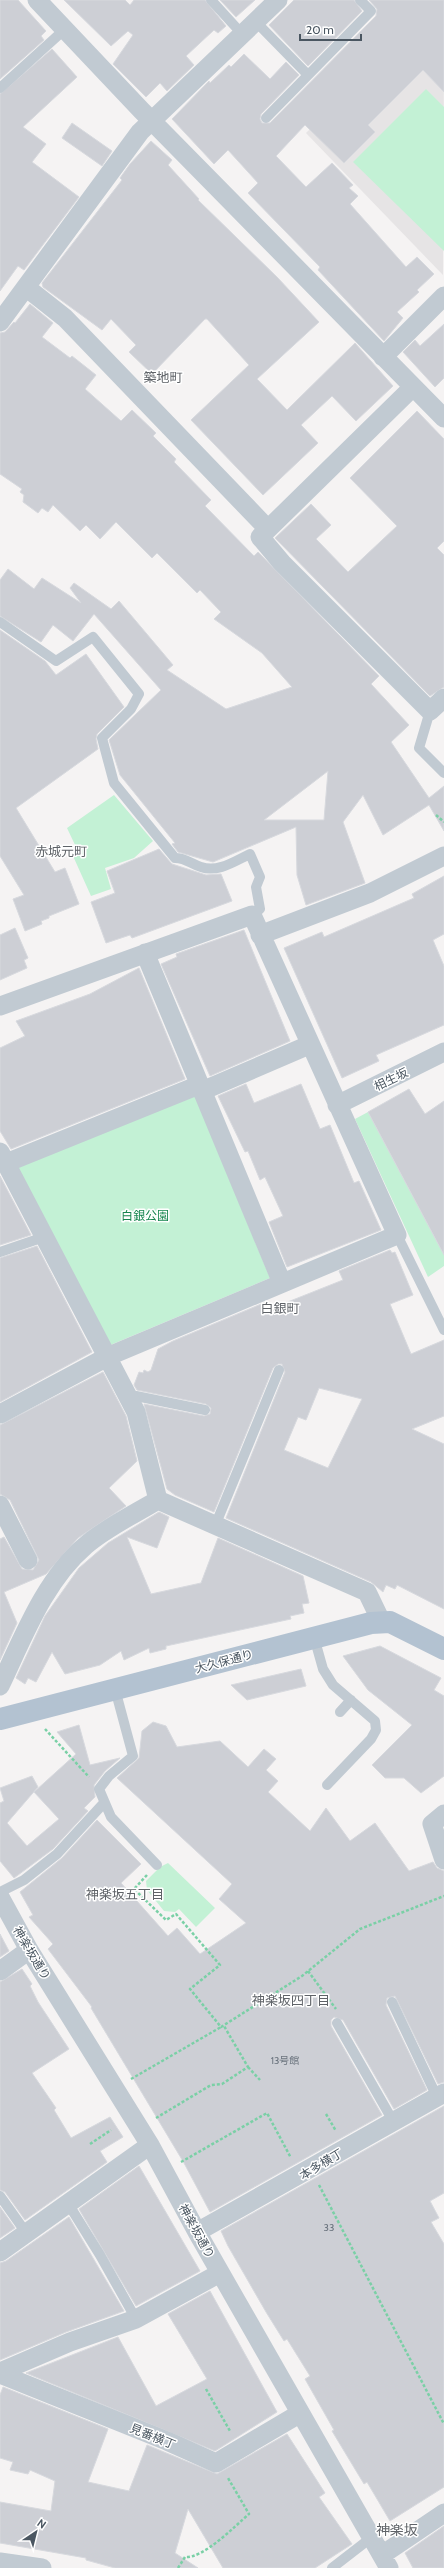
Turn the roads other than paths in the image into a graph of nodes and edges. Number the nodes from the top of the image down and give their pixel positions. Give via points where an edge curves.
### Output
1 (37, 0) edge
2 (211, 0) edge
3 (278, 0) edge
4 (360, 0) edge
5 (249, 28) junction
6 (64, 30) junction
7 (308, 75) junction
8 (0, 88) edge
9 (266, 118) dead end
10 (150, 120) junction
11 (27, 288) junction
12 (444, 296) edge
13 (0, 322) edge
14 (383, 357) junction
15 (413, 386) junction
16 (444, 418) edge
17 (267, 528) junction
18 (0, 622) edge
19 (444, 698) edge
20 (430, 711) junction
21 (444, 773) edge
22 (444, 856) edge
23 (252, 915) junction
24 (260, 935) junction
25 (145, 953) junction
26 (0, 1006) edge
27 (309, 1044) junction
28 (444, 1052) edge
29 (201, 1088) junction
30 (337, 1105) junction
31 (3, 1157) edge
32 (396, 1235) junction
33 (48, 1236) junction
34 (0, 1252) edge
35 (282, 1283) junction
36 (444, 1330) edge
37 (109, 1356) junction
38 (279, 1370) dead end
39 (130, 1399) junction
40 (2, 1410) edge
41 (205, 1410) dead end
42 (158, 1500) junction
43 (0, 1504) edge
44 (215, 1526) junction
45 (6, 1530) edge
46 (28, 1560) dead end
47 (381, 1621) junction
48 (314, 1637) junction
49 (444, 1649) edge
50 (0, 1686) edge
51 (115, 1689) junction
52 (351, 1700) junction
53 (340, 1712) dead end
54 (1, 1715) edge
55 (327, 1785) dead end
56 (104, 1804) junction
57 (444, 1814) edge
58 (444, 1860) edge
59 (157, 1865) road end
60 (0, 1892) edge
61 (0, 1897) edge
62 (29, 1950) junction
63 (0, 1971) edge
64 (392, 2002) dead end
65 (337, 2023) road end
66 (440, 2095) edge
67 (393, 2121) junction
68 (150, 2145) junction
69 (0, 2196) edge
70 (69, 2205) junction
71 (197, 2232) junction
72 (27, 2234) junction
73 (0, 2252) edge
74 (220, 2273) junction
75 (136, 2319) junction
76 (0, 2373) edge
77 (300, 2414) junction
78 (444, 2513) edge
79 (372, 2537) junction
80 (386, 2561) edge
81 (0, 2562) edge
82 (42, 2568) edge
83 (332, 2568) edge

1 - 6 street
2 - 5 lane
3 - 5 street
4 - 7 lane via 371,11
5 - 7 lane
5 - 10 street
6 - 8 lane
6 - 10 street
7 - 9 lane
10 - 11 street
10 - 14 street
11 - 13 street
11 - 17 street via 65,318
12 - 14 street
14 - 15 street
15 - 16 street
15 - 17 street
17 - 20 street via 260,537 282,563
18 - 23 lane via 56,661 93,637 139,694 131,709 102,738 114,782 175,858 186,858 202,868 219,868 250,854 260,877 256,887 260,910
19 - 20 street
20 - 21 lane via 419,748
22 - 24 street via 370,893
23 - 24 street
23 - 25 street
24 - 27 street
25 - 26 street
25 - 29 street
27 - 29 street
27 - 30 street
28 - 30 street, 相生坂
29 - 31 street
29 - 35 street
30 - 32 street
31 - 33 street
32 - 35 street
32 - 36 lane
33 - 34 lane
33 - 37 street
35 - 37 street
37 - 39 street
37 - 40 street
38 - 44 lane
39 - 41 lane via 136,1396
39 - 42 street via 136,1412
42 - 44 street
42 - 50 street via 86,1545 63,1571 43,1598
43 - 45 street
44 - 47 street via 367,1592
45 - 46 street
47 - 48 main road, 大久保通り
47 - 49 main road via 390,1622
48 - 51 main road, 大久保通り
48 - 52 lane via 323,1669 333,1685
51 - 54 main road, 大久保通り via 27,1713
51 - 56 lane via 133,1756 109,1776 99,1789
52 - 53 lane
52 - 55 lane via 375,1721 376,1730 371,1739
56 - 59 lane via 111,1817
56 - 60 lane via 57,1854 24,1880
57 - 58 street via 432,1824
61 - 62 street, 神楽坂通り
62 - 63 street
62 - 68 street, 神楽坂通り
64 - 66 lane
65 - 67 lane
66 - 67 street, 本多横丁
67 - 71 street, 本多横丁 via 306,2173
68 - 70 street
68 - 71 street, 神楽坂通り
69 - 72 lane
70 - 72 street
70 - 75 lane
71 - 74 street, 神楽坂通り
72 - 73 street
74 - 75 street
74 - 77 street, 神楽坂通り
75 - 76 street via 70,2342
76 - 77 street, 見番横丁 via 218,2462
77 - 79 street, 神楽坂通り
78 - 80 street
79 - 80 street, 神楽坂通り
79 - 83 lane
81 - 82 street

